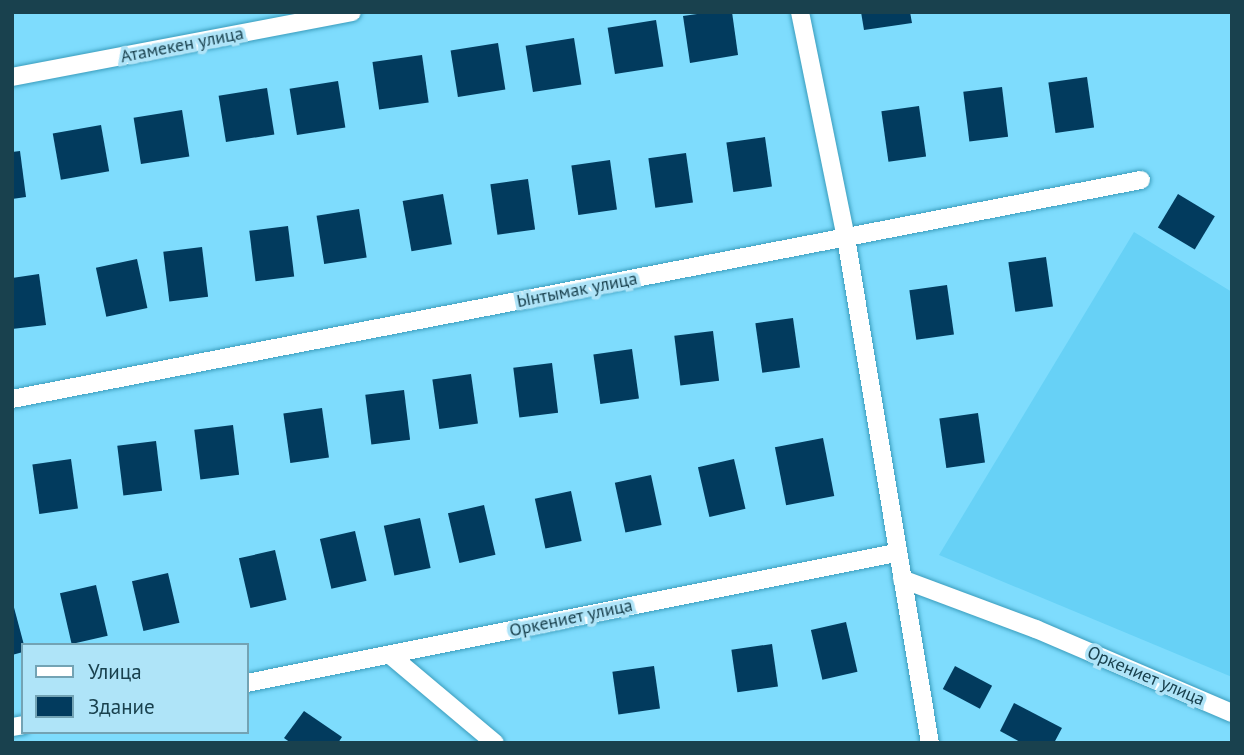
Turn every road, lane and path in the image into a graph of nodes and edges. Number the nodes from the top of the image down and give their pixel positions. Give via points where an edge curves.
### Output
1 (352, 12) edge
2 (800, 12) edge
3 (12, 77) edge
4 (1141, 180) dead end
5 (846, 238) junction
6 (12, 399) edge
7 (895, 553) junction
8 (902, 579) junction
9 (390, 655) junction
10 (248, 683) edge
11 (1232, 713) edge
12 (495, 743) edge
13 (930, 743) edge

1 - 3 street, Атамекен улица
2 - 5 street
4 - 5 street, Ынтымак улица
5 - 6 street, Ынтымак улица
5 - 7 street
7 - 8 street
7 - 9 street, Оркениет улица
8 - 11 street, Оркениет улица via 1036,629
8 - 13 street
9 - 10 street, Оркениет улица
9 - 12 street

